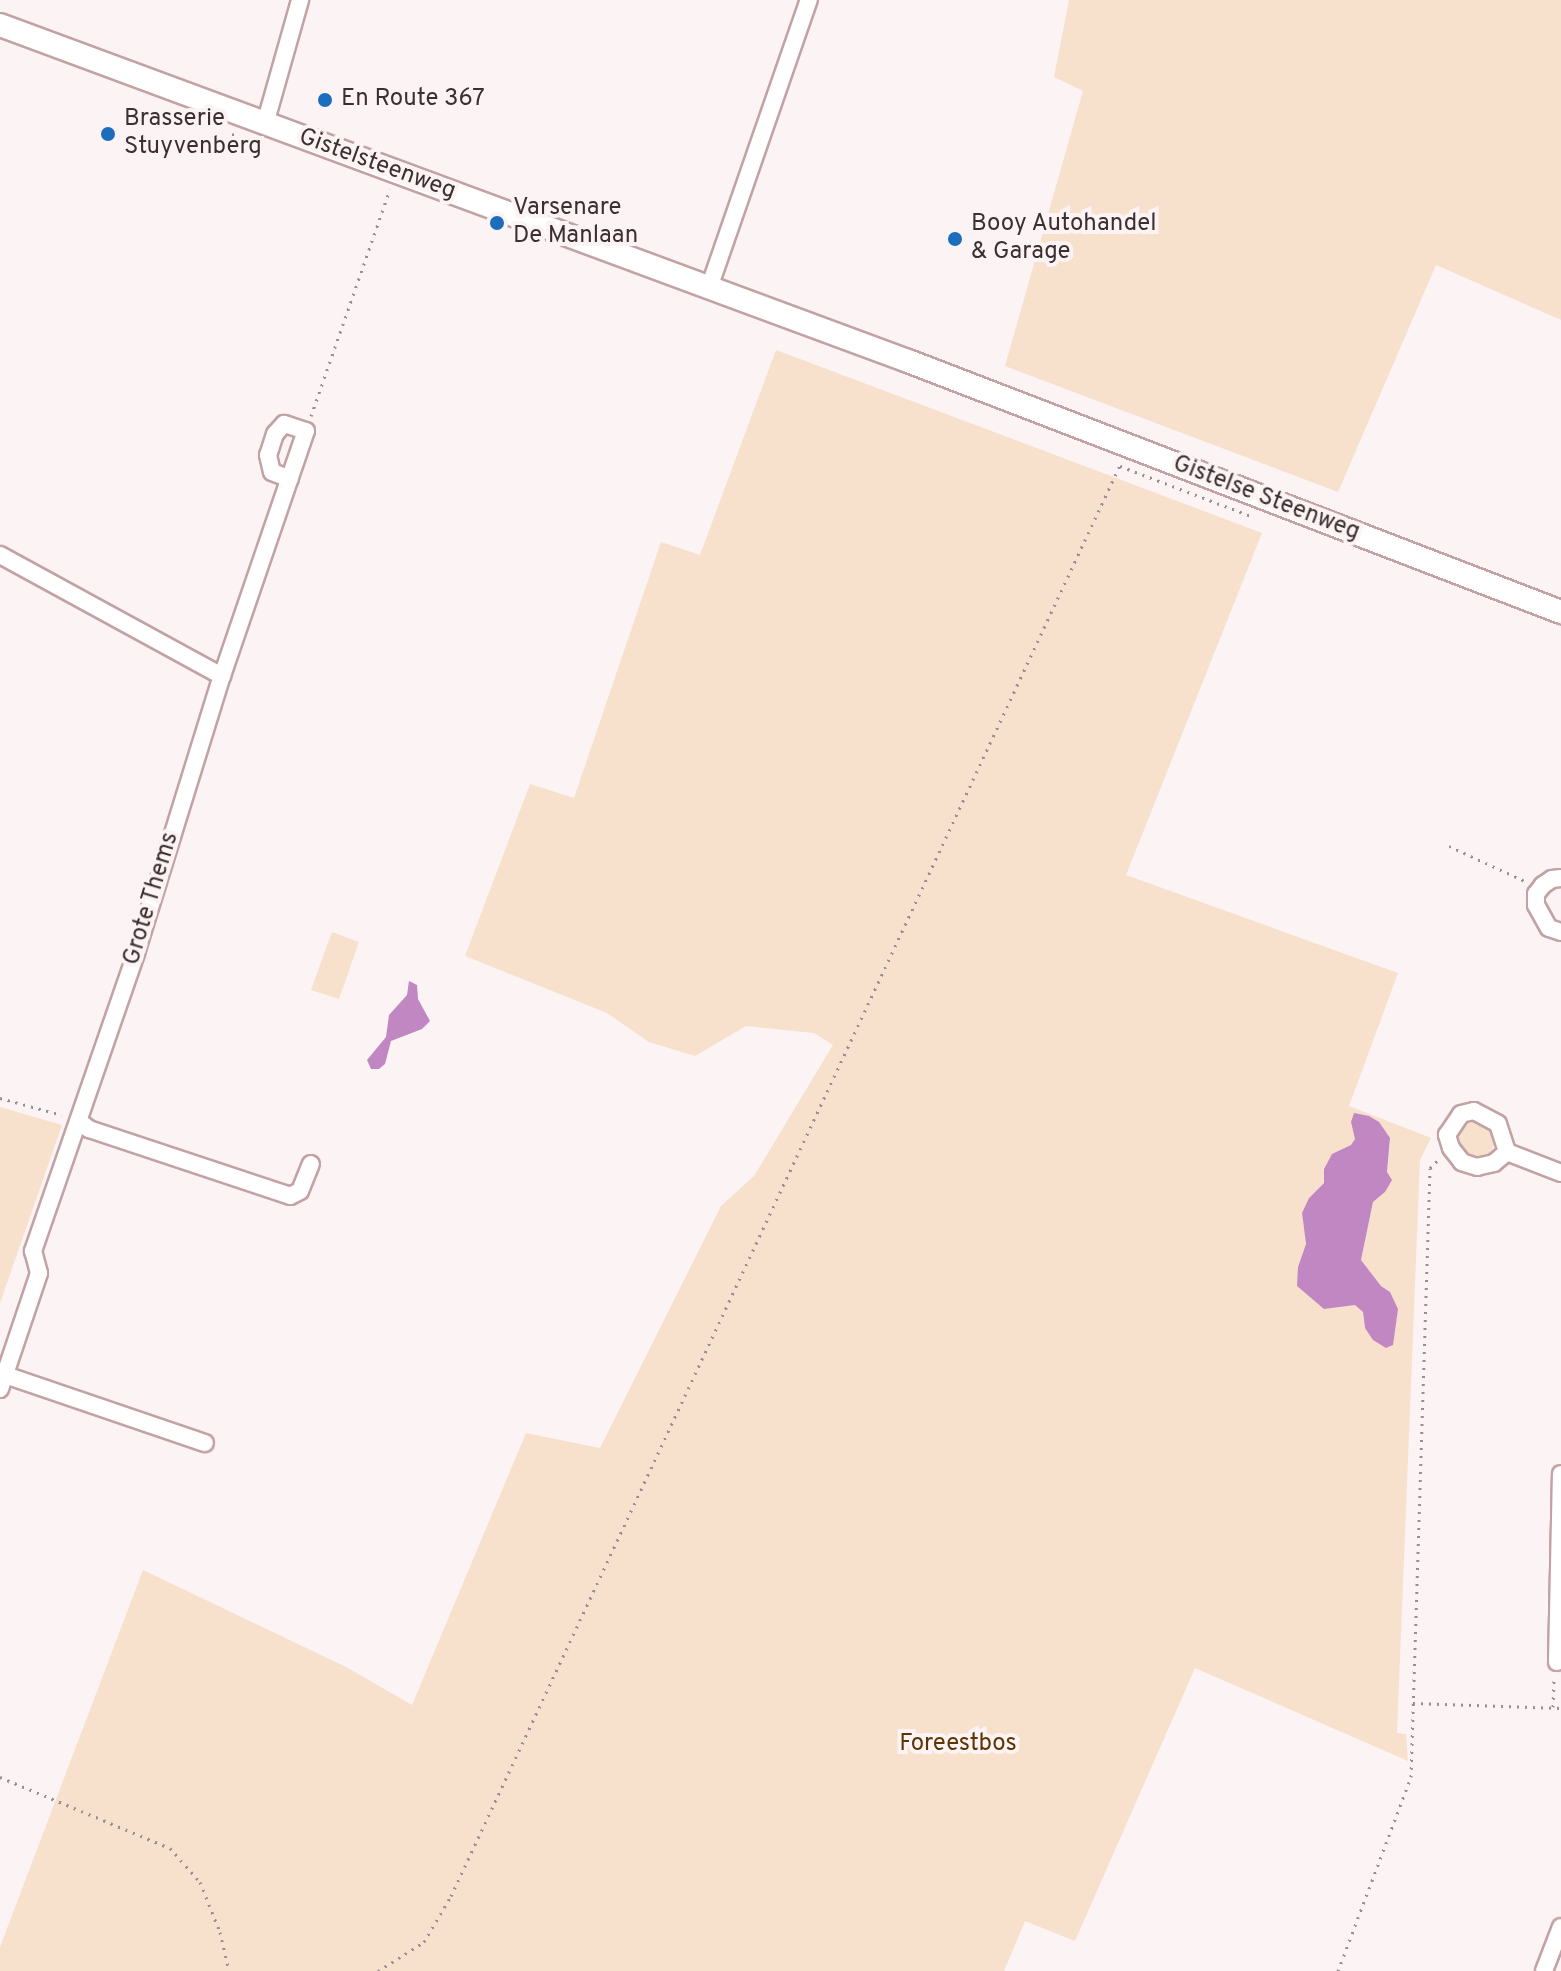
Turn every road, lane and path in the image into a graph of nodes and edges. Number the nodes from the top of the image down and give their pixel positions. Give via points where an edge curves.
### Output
1 (300, 0) edge
2 (809, 0) edge
3 (0, 25) edge
4 (265, 124) junction
5 (397, 173) junction
6 (709, 288) junction
7 (971, 386) joint
8 (306, 431) junction
9 (1128, 447) junction
10 (290, 479) junction
11 (0, 555) edge
12 (1561, 612) edge
13 (222, 676) junction
14 (1449, 846) dead end
15 (1561, 878) edge
16 (1541, 888) junction
17 (1561, 932) edge
18 (0, 1098) edge
19 (79, 1121) junction
20 (1451, 1148) junction
21 (1507, 1152) junction
22 (311, 1164) dead end
23 (1561, 1173) edge
24 (2, 1382) edge
25 (205, 1443) dead end
26 (1561, 1474) edge
27 (1557, 1662) joint
28 (1413, 1703) junction
29 (1553, 1707) junction
30 (1561, 1708) edge
31 (0, 1777) edge
32 (1561, 1927) edge
33 (229, 1971) edge
34 (378, 1971) edge
35 (1338, 1971) edge
36 (1544, 1971) edge

1 - 4 street
2 - 6 street
3 - 4 main road, Gistelsteenweg
4 - 5 main road, Gistelsteenweg
5 - 6 main road, Gistelsteenweg
5 - 8 path
6 - 7 main road, Gistelsteenweg
7 - 9 main road, Gistelse Steenweg
8 - 10 street, Grote Thems
8 - 10 street via 284,424 275,434 268,455 272,472
9 - 12 main road, Gistelse Steenweg
9 - 34 path via 451,1896 424,1942
10 - 13 street, Grote Thems
11 - 13 street
13 - 19 street, Grote Thems
14 - 16 path
15 - 16 street
16 - 17 street via 1536,905 1541,917
18 - 19 path
19 - 22 street via 89,1129 290,1196 300,1191
19 - 24 street, Grote Thems via 33,1251 39,1273
20 - 21 street via 1462,1162 1477,1167 1494,1163
20 - 21 street via 1447,1135 1452,1123 1474,1111 1498,1124
20 - 28 path via 1430,1168
21 - 23 street
24 - 25 street, Grote Thems
26 - 27 street
27 - 29 path
28 - 29 path
28 - 35 path via 1411,1777
29 - 30 path
31 - 33 path via 170,1848 200,1882
32 - 36 street

